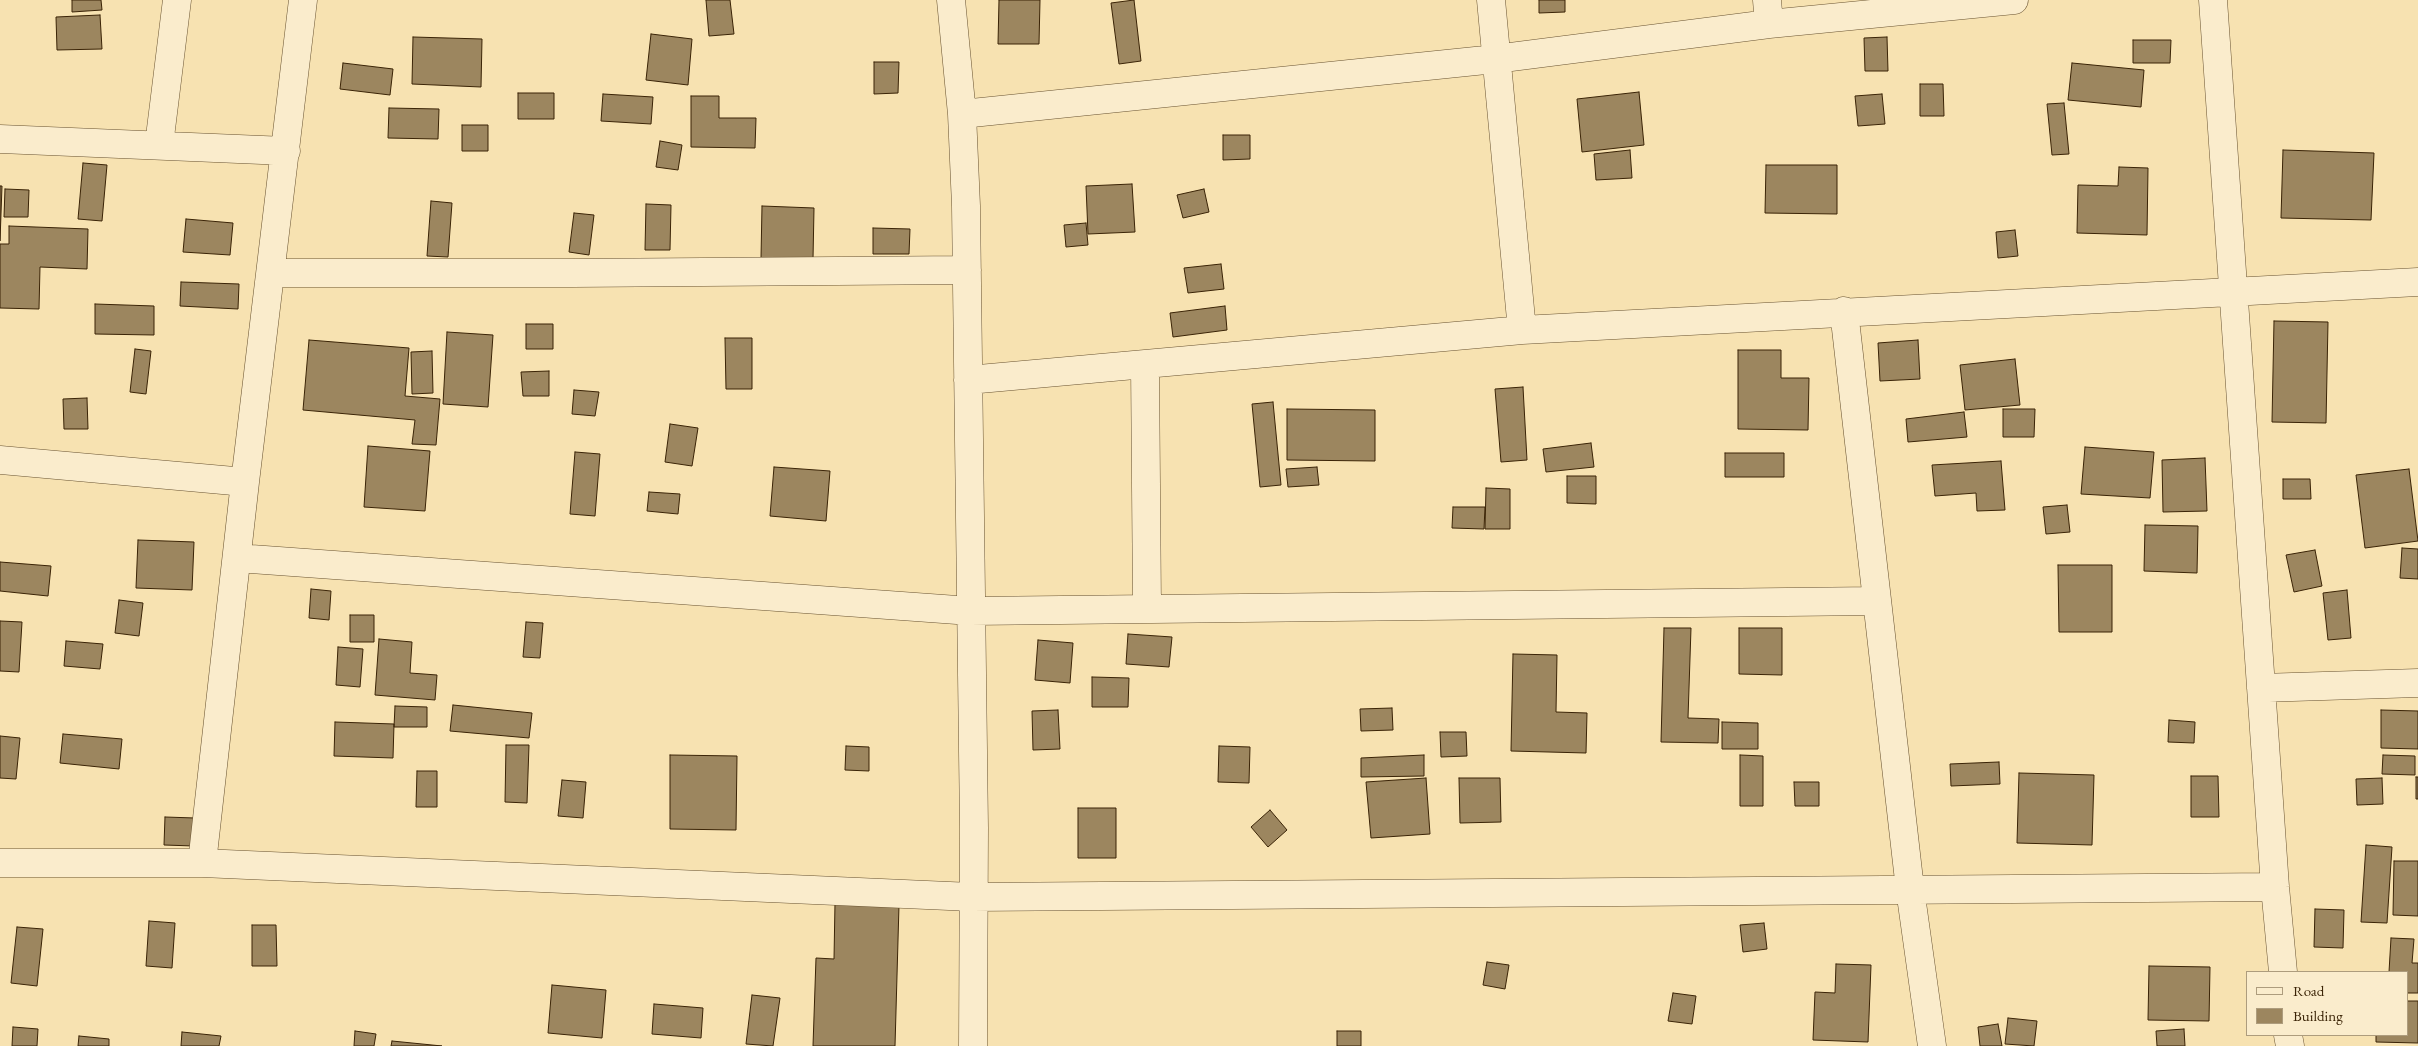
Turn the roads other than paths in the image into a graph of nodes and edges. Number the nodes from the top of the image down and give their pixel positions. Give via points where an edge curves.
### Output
1 (177, 0) edge
2 (303, 0) edge
3 (951, 0) edge
4 (1491, 0) edge
5 (2014, 0) edge
6 (2213, 0) edge
7 (1768, 12) edge
8 (1495, 59) junction
9 (962, 114) junction
10 (0, 139) edge
11 (159, 145) junction
12 (286, 151) junction
13 (967, 270) junction
14 (272, 273) junction
15 (2418, 282) edge
16 (2235, 291) junction
17 (1844, 311) junction
18 (1522, 330) junction
19 (1145, 364) junction
20 (968, 380) junction
21 (0, 460) edge
22 (245, 482) junction
23 (237, 558) junction
24 (1876, 600) junction
25 (1146, 608) junction
26 (971, 611) junction
27 (2418, 683) edge
28 (2261, 688) junction
29 (0, 863) edge
30 (202, 863) junction
31 (2275, 887) junction
32 (1910, 889) junction
33 (972, 897) junction
34 (2283, 971) edge
35 (973, 1046) edge
36 (1932, 1046) edge

1 - 11 street
2 - 12 street
3 - 9 street
4 - 8 street
5 - 7 street
6 - 16 street
7 - 8 street
8 - 9 street
8 - 18 street
9 - 13 street
10 - 11 street
11 - 12 street
12 - 14 street
13 - 14 street
13 - 20 street
14 - 22 street
15 - 16 street
16 - 17 street
16 - 28 street
17 - 18 street
17 - 24 street
18 - 19 street
19 - 20 street
19 - 25 street
20 - 26 street
21 - 22 street
22 - 23 street
23 - 26 street
23 - 30 street
24 - 25 street
24 - 32 street
25 - 26 street
26 - 33 street
27 - 28 street
28 - 31 street
29 - 30 street
30 - 33 street
31 - 32 street
31 - 34 street
32 - 33 street
32 - 36 street
33 - 35 street

